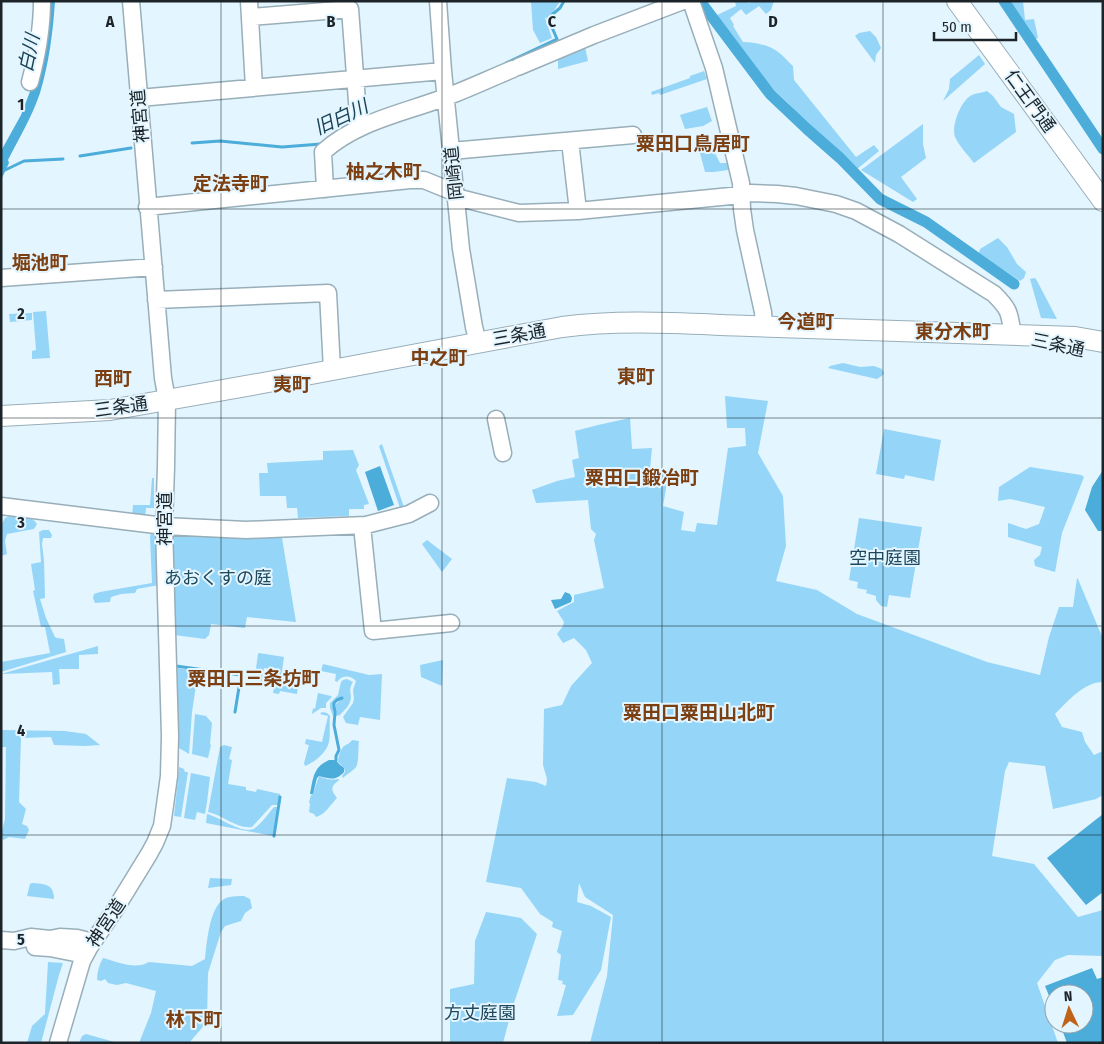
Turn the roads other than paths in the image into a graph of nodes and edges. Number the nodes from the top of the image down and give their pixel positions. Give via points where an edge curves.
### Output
1 (42, 1) edge
2 (131, 1) edge
3 (438, 1) edge
4 (684, 1) edge
5 (691, 1) edge
6 (957, 1) edge
7 (250, 9) edge
8 (443, 71) junction
9 (356, 78) junction
10 (30, 82) dead end
11 (254, 88) junction
12 (446, 97) junction
13 (139, 98) junction
14 (359, 124) junction
15 (632, 134) dead end
16 (570, 141) junction
17 (451, 151) junction
18 (325, 189) junction
19 (456, 195) junction
20 (741, 195) junction
21 (1103, 201) edge
22 (148, 207) junction
23 (578, 211) junction
24 (154, 267) junction
25 (1, 278) edge
26 (156, 300) junction
27 (764, 326) junction
28 (1013, 336) junction
29 (1103, 336) edge
30 (1103, 342) edge
31 (478, 343) junction
32 (1103, 354) edge
33 (332, 370) junction
34 (167, 400) junction
35 (1, 416) edge
36 (496, 419) dead end
37 (503, 453) dead end
38 (430, 503) dead end
39 (1, 506) edge
40 (164, 526) junction
41 (362, 526) junction
42 (451, 623) dead end
43 (8, 940) edge
44 (89, 948) junction
45 (58, 1043) edge

1 - 10 street via 41,25
2 - 13 street, 神宮道
3 - 8 street, 岡崎道
4 - 12 street
5 - 20 street via 714,68
6 - 21 main road, 仁王門通
7 - 9 street via 350,9
7 - 11 street
8 - 9 street
8 - 12 street, 岡崎道
9 - 11 street
9 - 14 street
11 - 13 street
12 - 14 street
12 - 17 street, 岡崎道
13 - 22 street, 神宮道
14 - 18 street via 323,152
15 - 16 street
16 - 17 street
16 - 23 street
17 - 19 street, 岡崎道
18 - 19 street via 424,180
18 - 22 street
19 - 23 street via 519,213
19 - 31 street, 岡崎道 via 461,249
20 - 23 street
20 - 27 street
20 - 28 street via 777,194 816,200 847,207 880,223 994,294 1009,311
22 - 24 street, 神宮道
24 - 25 street
24 - 26 street, 神宮道
26 - 33 street via 328,293
26 - 34 street, 神宮道
27 - 28 main road, 三条通
27 - 31 main road, 三条通 via 588,324
28 - 29 main road via 1041,333
28 - 30 main road, 三条通
28 - 32 main road, 三条通
31 - 33 main road, 三条通
33 - 34 main road, 三条通
34 - 35 main road, 三条通 via 110,410
34 - 40 street, 神宮道
36 - 37 street
38 - 41 street via 409,514
39 - 40 street
40 - 41 street via 246,530
40 - 44 street, 神宮道 via 170,736 169,776 162,826 152,848
41 - 42 street via 373,631
43 - 44 street via 77,938
44 - 45 street, 神宮道 via 79,969

